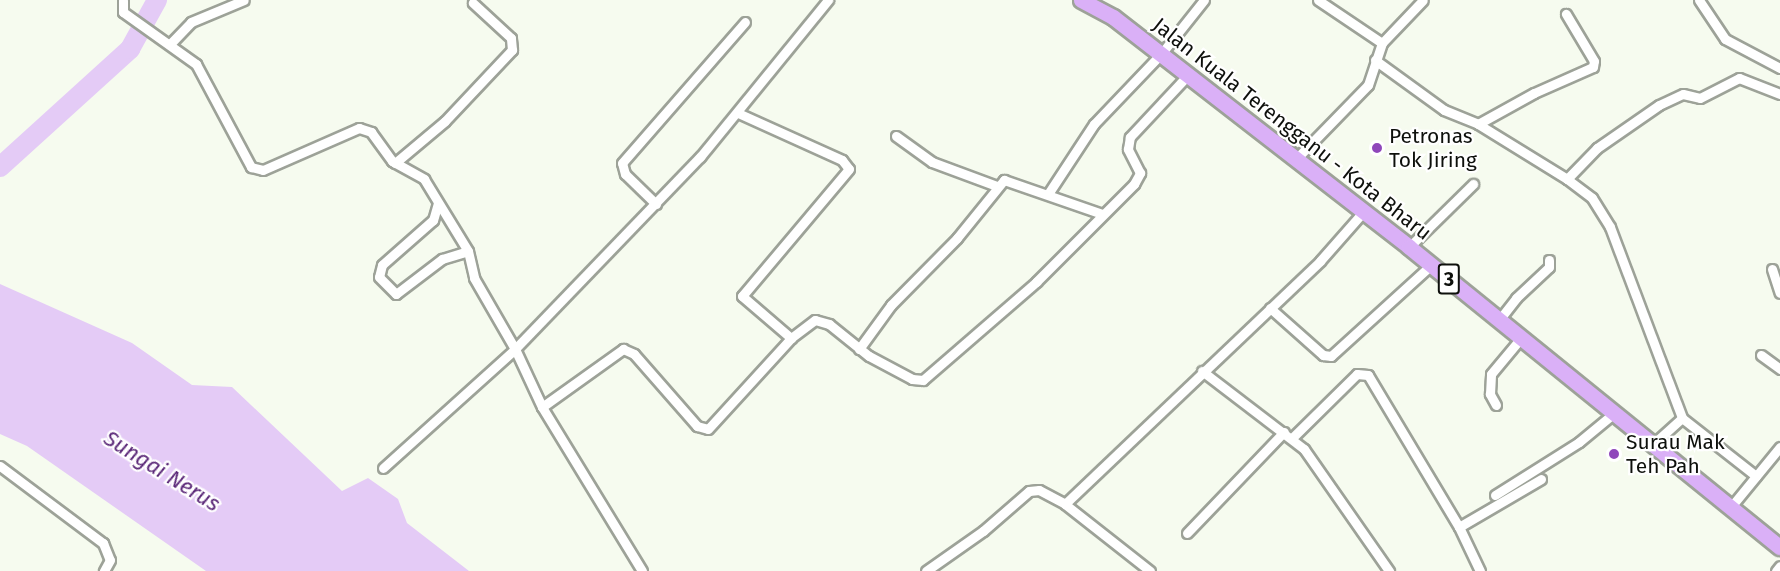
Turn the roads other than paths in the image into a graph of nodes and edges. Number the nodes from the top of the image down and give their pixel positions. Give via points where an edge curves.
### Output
1 (123, 0) edge
2 (244, 0) edge
3 (828, 0) edge
4 (1082, 0) edge
5 (1099, 0) edge
6 (1204, 0) edge
7 (1318, 0) edge
8 (1423, 0) edge
9 (1699, 0) edge
10 (473, 3) dead end
11 (1566, 14) dead end
12 (1113, 17) junction
13 (745, 22) dead end
14 (1382, 43) junction
15 (170, 44) junction
16 (1161, 54) junction
17 (1375, 60) junction
18 (1780, 68) edge
19 (1188, 75) junction
20 (1780, 94) edge
21 (738, 113) junction
22 (1478, 124) junction
23 (896, 136) dead end
24 (1296, 159) junction
25 (395, 163) junction
26 (1567, 178) junction
27 (1473, 184) dead end
28 (997, 186) junction
29 (1048, 194) junction
30 (438, 203) junction
31 (656, 204) junction
32 (1363, 212) junction
33 (1102, 214) junction
34 (1409, 247) junction
35 (468, 251) junction
36 (1550, 260) dead end
37 (1432, 264) junction
38 (1772, 269) dead end
39 (1780, 293) edge
40 (1270, 308) junction
41 (1499, 320) junction
42 (791, 338) junction
43 (1521, 338) junction
44 (515, 349) junction
45 (859, 349) junction
46 (1761, 355) dead end
47 (1780, 369) edge
48 (1202, 371) junction
49 (1496, 405) dead end
50 (542, 407) junction
51 (1613, 414) junction
52 (1682, 418) junction
53 (1288, 435) junction
54 (1652, 445) junction
55 (1780, 447) edge
56 (0, 466) edge
57 (383, 468) dead end
58 (1756, 476) junction
59 (1541, 479) dead end
60 (1495, 495) dead end
61 (1065, 504) junction
62 (1730, 508) junction
63 (1459, 527) junction
64 (1187, 533) dead end
65 (1780, 547) edge
66 (1780, 566) edge
67 (104, 571) edge
68 (642, 571) edge
69 (926, 571) edge
70 (1150, 571) edge
71 (1389, 571) edge
72 (1480, 571) edge
73 (1776, 571) edge

1 - 15 street via 123,12
2 - 15 street via 191,22
3 - 21 street
4 - 12 highway, 3
5 - 12 highway, 3
6 - 16 street
7 - 14 street
8 - 14 street
9 - 18 street via 1725,39
10 - 25 street via 511,38 512,50 445,121
11 - 22 street via 1594,61 1593,68 1534,93
12 - 16 highway, Jalan Kuala Terengganu - Kota Bharu / 3
13 - 31 street via 622,163 625,174
14 - 17 street
15 - 25 street via 196,64 251,167 263,170 359,128 371,132
16 - 19 highway, Jalan Kuala Terengganu - Kota Bharu / 3
16 - 29 street via 1098,119
17 - 22 street via 1444,110
17 - 24 street via 1368,85
19 - 24 highway, Jalan Kuala Terengganu - Kota Bharu / 3
19 - 33 street via 1130,137 1128,149 1138,167 1138,178
20 - 26 street via 1739,78 1700,98 1683,94 1659,105 1592,152
21 - 31 street
21 - 42 street via 842,160 849,169 742,296
22 - 26 street
23 - 28 street via 932,162
24 - 32 highway, Jalan Kuala Terengganu - Kota Bharu / 3
25 - 30 street via 418,174
26 - 52 street via 1592,198 1605,216
27 - 34 street
28 - 29 street via 1011,180
28 - 45 street via 957,238 891,305
29 - 33 street
30 - 35 street
30 - 35 street via 433,220 382,265 379,277 396,294 442,259
31 - 44 street
32 - 34 highway, Jalan Kuala Terengganu - Kota Bharu / 3
32 - 40 street via 1334,247
33 - 45 street via 1031,286 929,377 912,379
34 - 37 highway, Jalan Kuala Terengganu - Kota Bharu / 3
35 - 44 street via 474,278
36 - 41 street via 1549,267
37 - 40 street via 1331,356 1323,355
37 - 41 highway, Jalan Kuala Terengganu - Kota Bharu / 3
38 - 39 street
40 - 48 street
41 - 43 highway, Jalan Kuala Terengganu - Kota Bharu / 3
42 - 45 street via 807,323 821,320
42 - 50 street via 708,429 697,426 634,354 623,349
43 - 49 street via 1491,374 1490,394
43 - 51 highway, Jalan Kuala Terengganu - Kota Bharu / 3
44 - 50 street
44 - 57 street
46 - 47 street
48 - 53 street
48 - 61 street
50 - 68 street
51 - 54 highway, Jalan Kuala Terengganu - Kota Bharu / 3
51 - 60 street via 1579,442
52 - 54 street
52 - 58 street
53 - 63 street via 1357,374 1368,375
53 - 64 street
53 - 71 street via 1318,467
54 - 62 highway, Jalan Kuala Terengganu - Kota Bharu / 3
55 - 58 street
56 - 67 street via 103,543 110,560
58 - 62 street
59 - 63 street
61 - 69 street via 1039,490 1029,491 983,531
61 - 70 street
62 - 65 highway, Jalan Kuala Terengganu - Kota Bharu / 3
63 - 72 street
66 - 73 street

